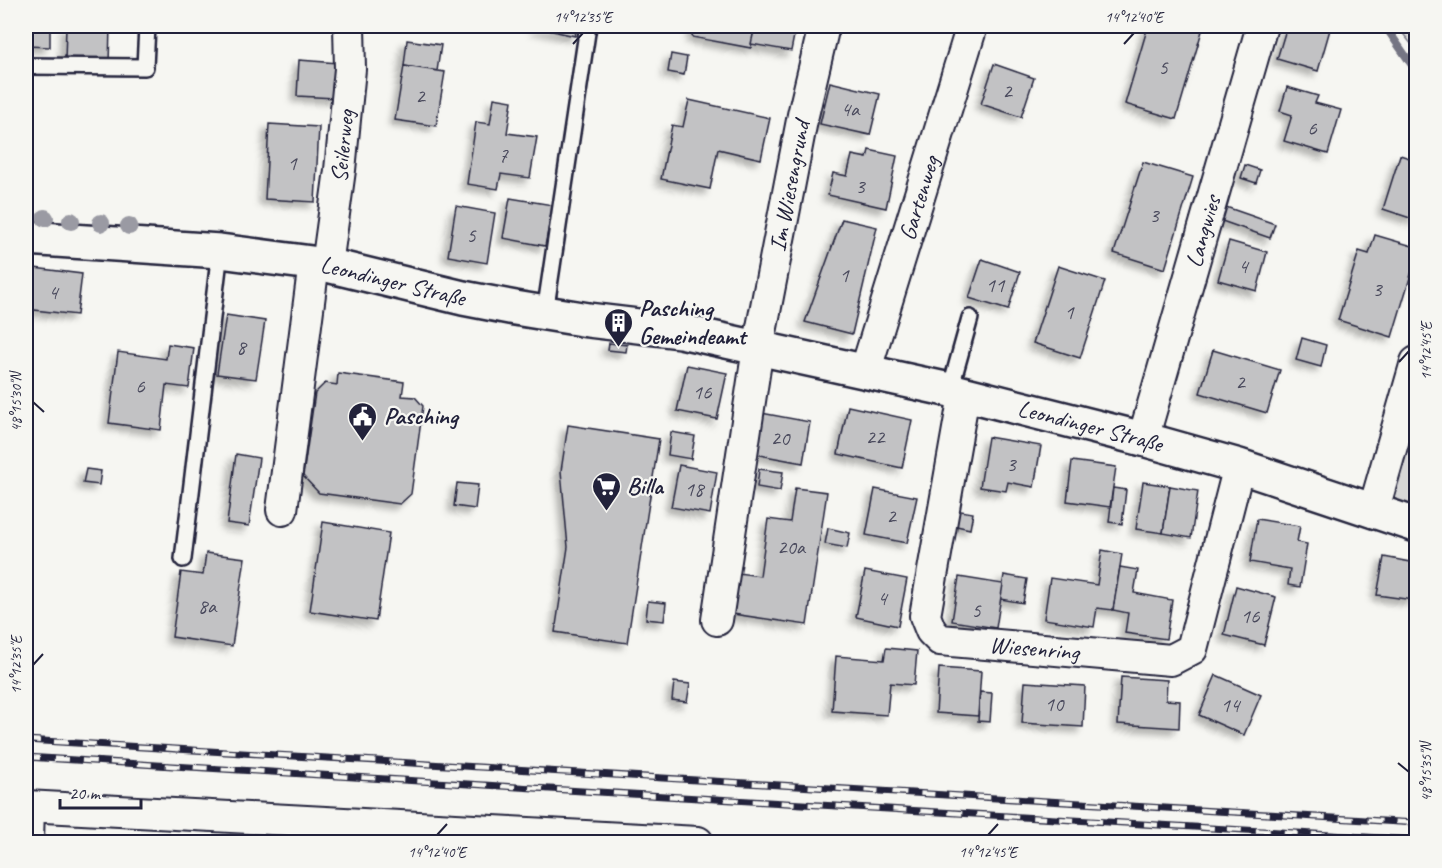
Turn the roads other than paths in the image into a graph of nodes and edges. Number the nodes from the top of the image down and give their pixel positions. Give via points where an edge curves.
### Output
1 (147, 26) edge
2 (349, 26) edge
3 (588, 26) edge
4 (824, 26) edge
5 (972, 26) edge
6 (1262, 26) edge
7 (26, 66) edge
8 (26, 238) edge
9 (220, 251) junction
10 (321, 264) junction
11 (545, 313) junction
12 (970, 318) dead end
13 (758, 348) junction
14 (1416, 362) edge
15 (865, 372) junction
16 (957, 393) junction
17 (1143, 439) junction
18 (1239, 466) junction
19 (282, 510) dead end
20 (1373, 512) junction
21 (1416, 525) edge
22 (183, 559) dead end
23 (717, 620) dead end
24 (27, 806) edge
25 (250, 831) edge
26 (27, 843) edge
27 (698, 843) edge

1 - 7 lane via 145,67
2 - 10 street, Seilerweg via 350,69 340,170
3 - 11 lane
4 - 13 street, Im Wiesengrund
5 - 15 street, Gartenweg
6 - 17 street, Langwies
8 - 9 street, Leondinger Straße
9 - 10 street, Leondinger Straße
9 - 22 lane
10 - 11 street, Leondinger Straße
10 - 19 street, Seilerweg
11 - 13 street, Leondinger Straße via 680,331
12 - 16 lane
13 - 15 street, Leondinger Straße
13 - 23 street
14 - 20 street
15 - 16 street, Leondinger Straße
16 - 17 street, Leondinger Straße
16 - 18 street, Wiesenring via 925,616 940,640 1171,660 1192,649
17 - 18 street, Leondinger Straße
18 - 20 street, Leondinger Straße
20 - 21 street, Leondinger Straße
24 - 25 street
24 - 26 street
25 - 27 street

